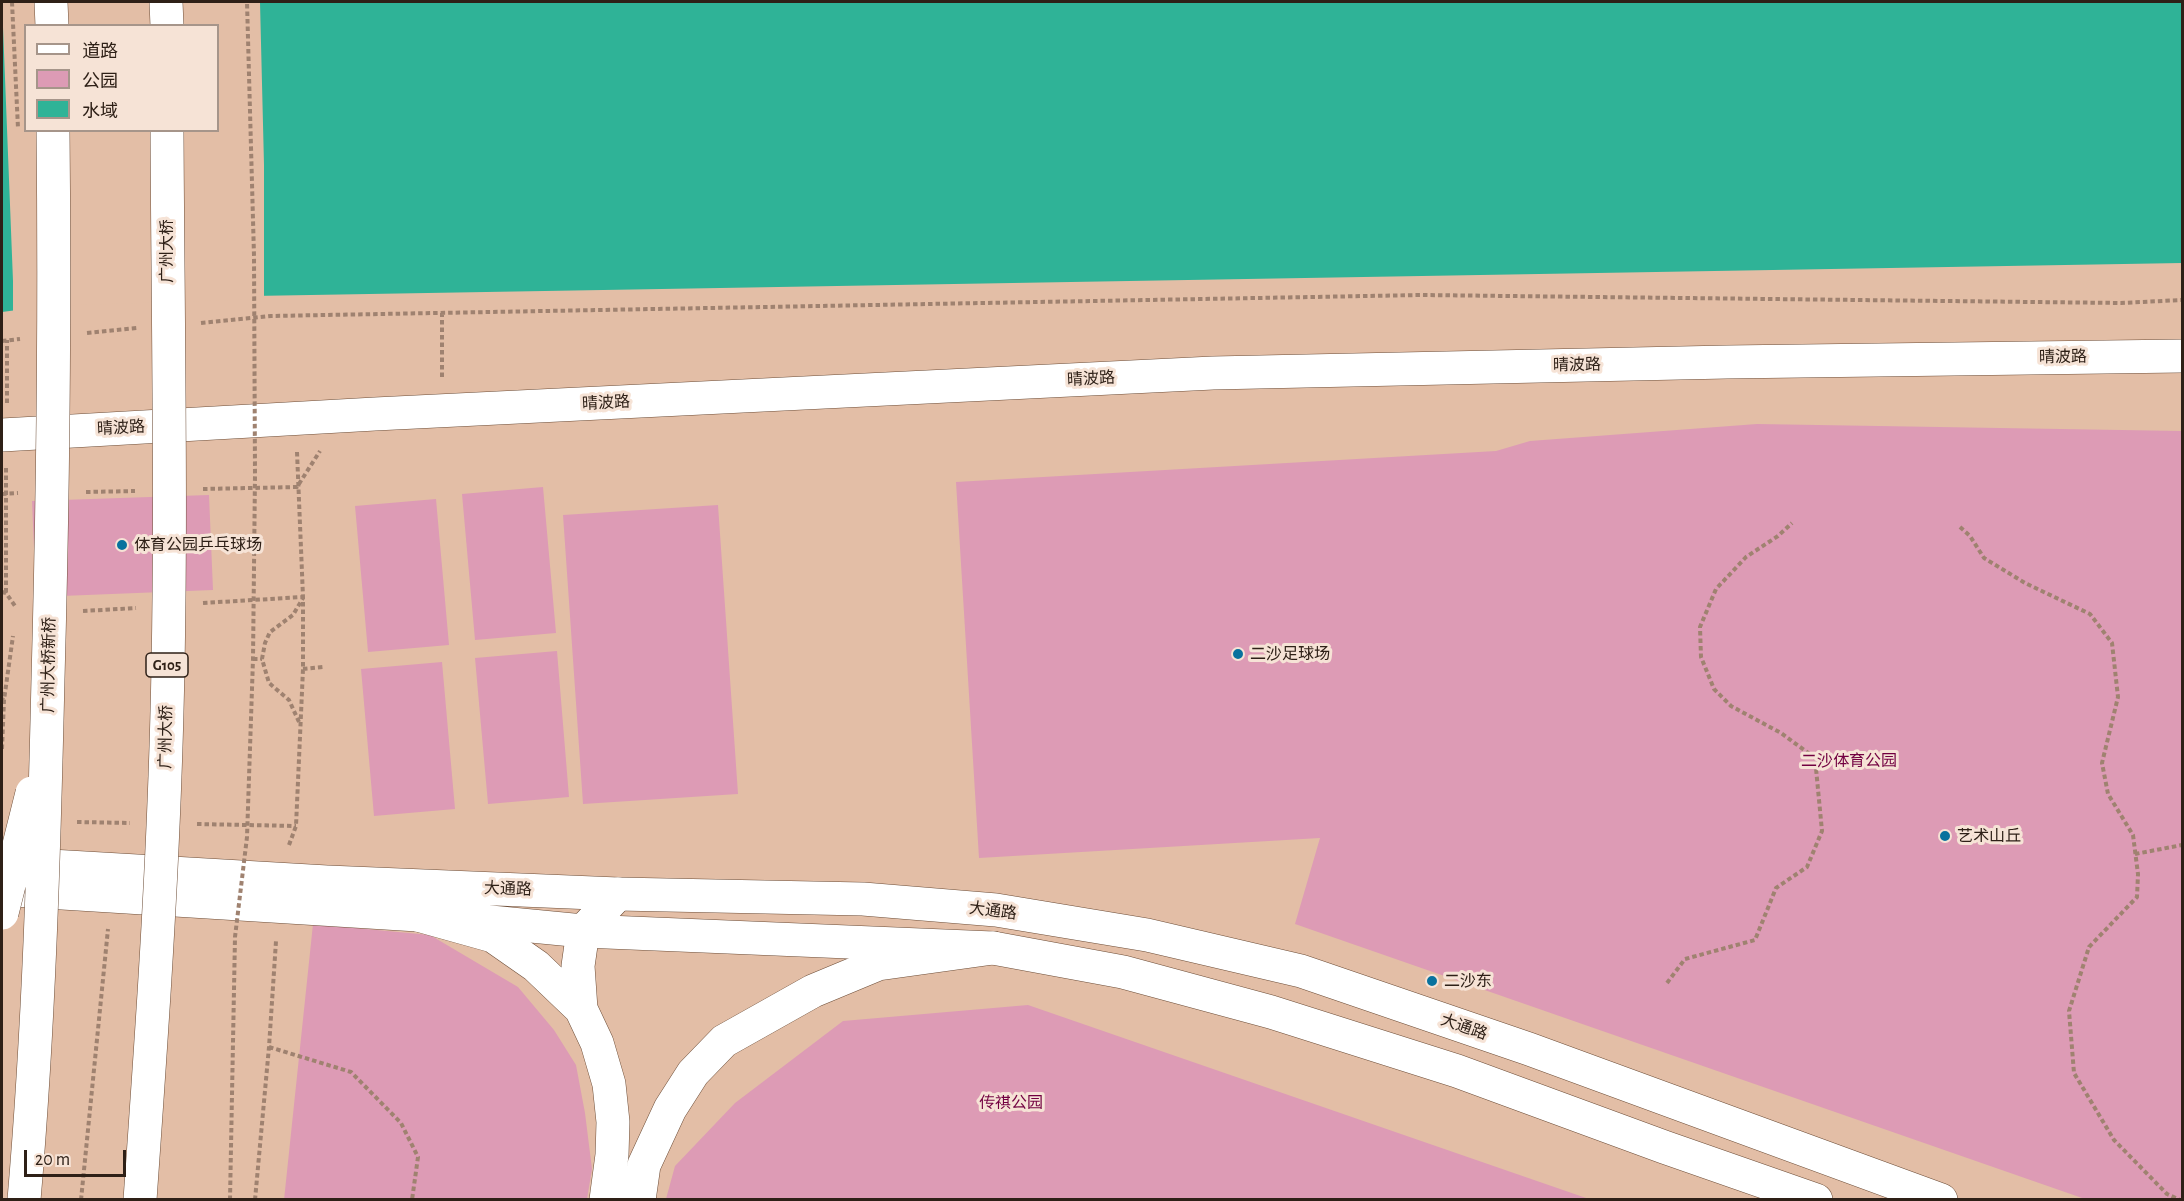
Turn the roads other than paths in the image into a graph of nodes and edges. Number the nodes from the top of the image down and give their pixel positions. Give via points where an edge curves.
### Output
1 (51, 2) edge
2 (166, 2) edge
3 (52, 24) edge
4 (166, 24) edge
5 (53, 132) edge
6 (167, 132) edge
7 (2182, 356) edge
8 (4, 435) edge
9 (47, 733) junction
10 (2, 863) edge
11 (2, 889) edge
12 (277, 892) junction
13 (618, 894) junction
14 (2, 913) edge
15 (418, 915) junction
16 (583, 931) junction
17 (993, 948) junction
18 (581, 1009) junction
19 (24, 1200) edge
20 (140, 1200) edge
21 (606, 1200) edge
22 (639, 1200) edge
23 (1816, 1200) edge
24 (1941, 1200) edge

1 - 3 main road
2 - 4 main road
5 - 9 main road, 广州大桥新桥, bridge via 53,480
6 - 20 main road, 广州大桥 / G105, bridge via 166,763
7 - 8 main road, 晴波路 via 1213,373
9 - 14 main road, bridge
9 - 19 main road, 广州大桥新桥, bridge via 42,922
10 - 12 main road, 大通路
11 - 12 main road, 大通路
12 - 13 main road, 大通路
12 - 15 main road, 大通路
13 - 16 main road
13 - 24 main road, 大通路 via 863,899 996,910 1147,935 1301,971 1529,1049
15 - 16 main road, 大通路
15 - 18 main road via 493,936 536,966
16 - 17 main road, 大通路
16 - 18 main road via 578,966
17 - 22 main road via 878,964 813,991 724,1041 693,1073 670,1109 644,1165
17 - 23 main road, 大通路 via 1123,972 1271,1011 1457,1071
18 - 21 main road via 597,1043 609,1084 613,1122

